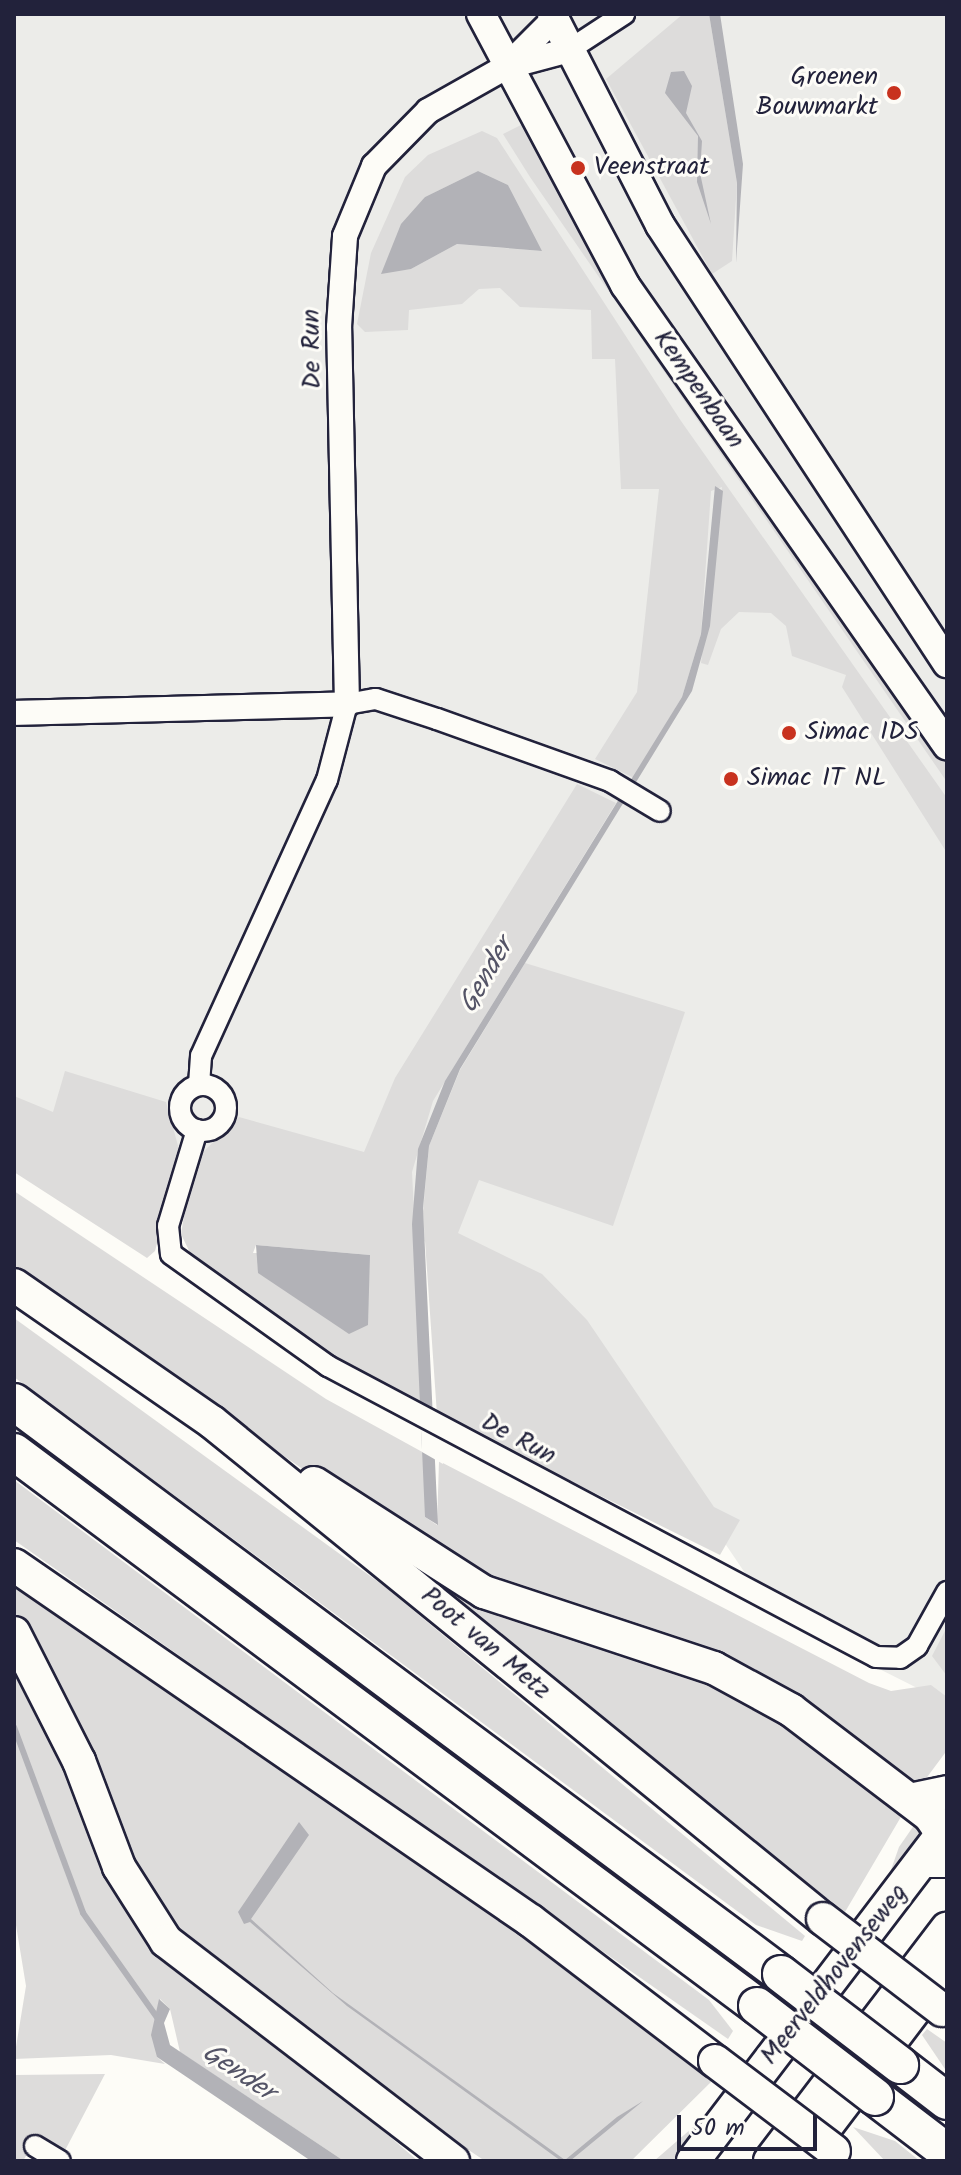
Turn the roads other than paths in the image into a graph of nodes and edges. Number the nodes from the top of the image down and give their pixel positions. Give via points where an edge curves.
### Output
1 (481, 14) edge
2 (624, 14) edge
3 (557, 16) edge
4 (569, 50) junction
5 (506, 67) junction
6 (947, 663) edge
7 (347, 704) junction
8 (14, 713) edge
9 (947, 745) edge
10 (660, 811) dead end
11 (199, 1085) junction
12 (197, 1130) junction
13 (14, 1285) edge
14 (14, 1402) edge
15 (212, 1422) junction
16 (14, 1452) edge
17 (14, 1565) edge
18 (947, 1592) edge
19 (14, 1633) edge
20 (947, 1792) edge
21 (910, 1800) junction
22 (942, 1844) edge
23 (947, 1929) edge
24 (947, 1967) edge
25 (944, 2012) edge
26 (947, 2101) edge
27 (35, 2146) dead end
28 (947, 2152) edge
29 (840, 2156) edge
30 (60, 2161) edge
31 (453, 2161) edge
32 (693, 2161) edge
33 (770, 2161) edge
34 (800, 2161) edge

1 - 5 main road, Kempenbaan
2 - 4 street, De Run
3 - 4 main road, Kempenbaan
3 - 5 street, De Run
4 - 5 street, De Run
4 - 6 main road, Kempenbaan via 668,237
5 - 7 street, De Run via 428,111 387,149 345,236 339,327
5 - 9 main road, Kempenbaan via 625,285
7 - 8 street
7 - 10 street via 376,699 618,785
7 - 11 street, De Run via 332,769 201,1056
11 - 12 street, De Run via 180,1107
11 - 12 street via 212,1086 226,1106 216,1126
12 - 18 street, De Run via 168,1226 176,1260 328,1366 460,1441 876,1657 900,1658 917,1646
13 - 15 main road, Poot van Metz
14 - 26 highway, bridge
15 - 21 main road via 484,1592 714,1668 791,1710
15 - 25 main road, Poot van Metz, bridge
16 - 28 highway, bridge
17 - 29 main road, bridge via 531,1921
19 - 31 main road via 79,1761 119,1867 166,1941
20 - 21 main road
21 - 22 main road
22 - 32 main road, Meerveldhovenseweg
23 - 33 main road
24 - 34 main road
27 - 30 street

